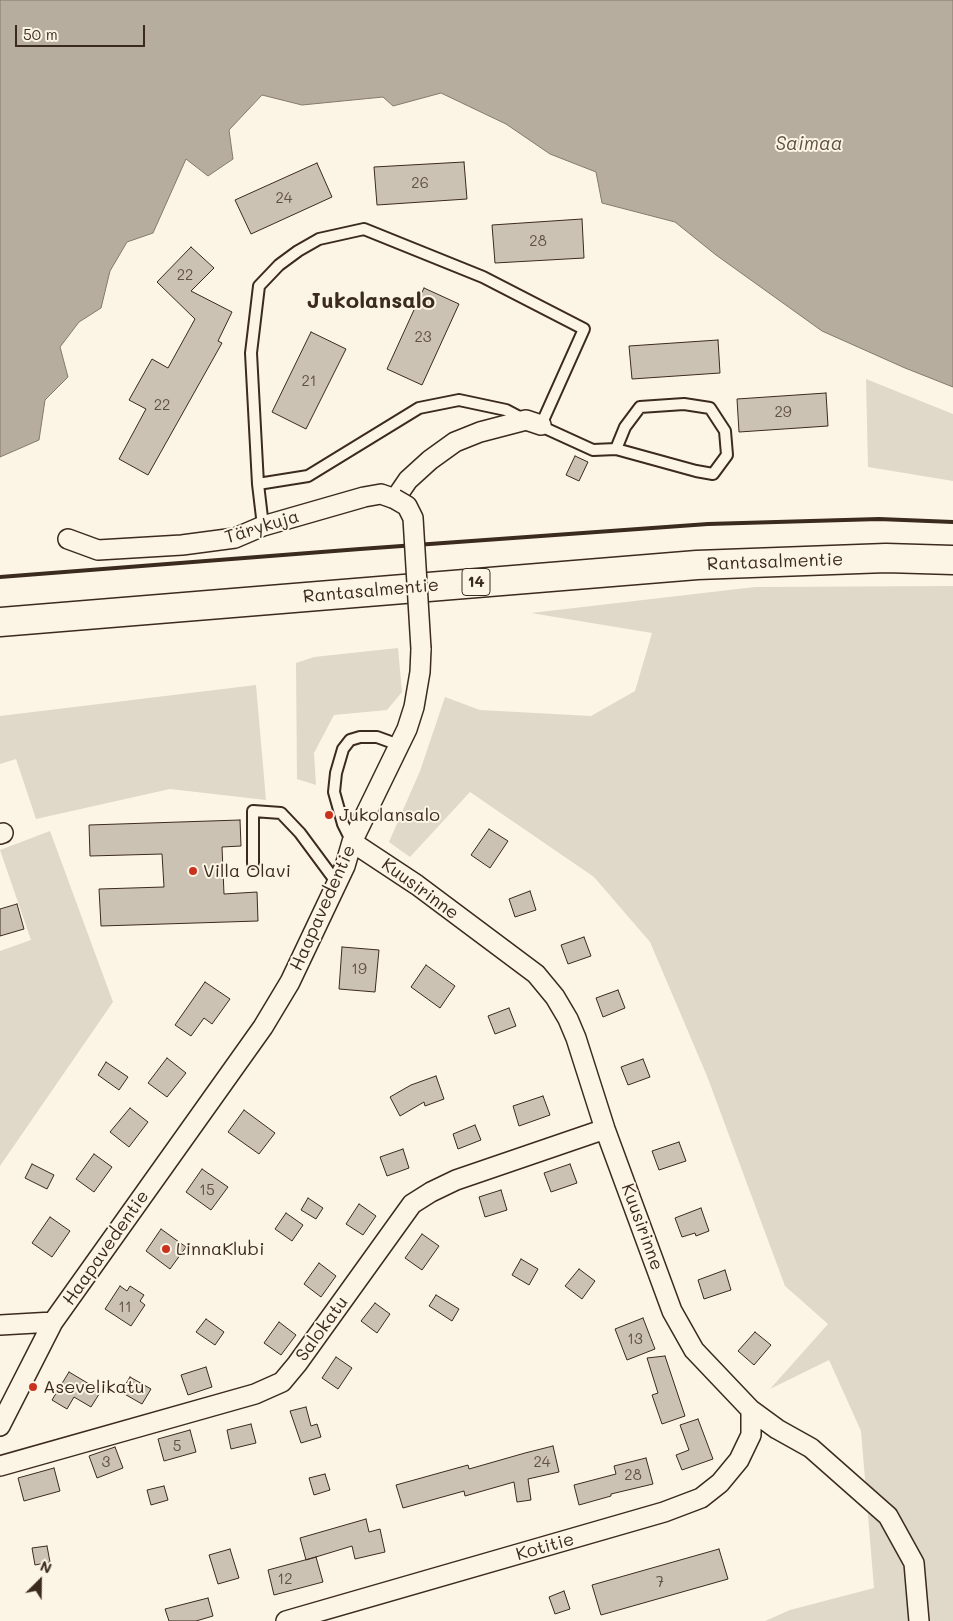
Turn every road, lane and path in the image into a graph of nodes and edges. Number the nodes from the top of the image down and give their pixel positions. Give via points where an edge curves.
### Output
1 (533, 422) junction
2 (616, 449) junction
3 (258, 484) junction
4 (395, 499) junction
5 (263, 526) junction
6 (68, 539) dead end
7 (953, 560) edge
8 (0, 622) edge
9 (399, 745) junction
10 (352, 842) junction
11 (253, 863) dead end
12 (337, 883) junction
13 (605, 1129) junction
14 (53, 1322) junction
15 (0, 1325) edge
16 (751, 1410) junction
17 (0, 1426) edge
18 (0, 1466) edge
19 (286, 1621) edge
20 (919, 1621) edge

1 - 2 lane via 593,450
1 - 3 lane via 506,410 459,400 419,408 308,476
1 - 3 lane via 584,329 483,277 364,230 319,239 279,265 259,286 251,353
1 - 4 street via 480,432 454,442 408,480
2 - 2 lane via 713,474 727,455 726,432 710,408 684,404 640,407 625,427
3 - 5 lane
4 - 5 street, Tärykuja via 381,494 364,497
4 - 9 street, Haapavedentie, bridge via 407,506 413,518 421,649 414,707
5 - 6 street, Tärykuja via 235,538 182,546 98,550
7 - 8 highway, Rantasalmentie / 14 via 886,558 697,564
9 - 10 street, Haapavedentie
9 - 10 lane via 377,737 360,736 350,740 343,749 334,792
10 - 12 street, Haapavedentie
10 - 13 street, Kuusirinne via 418,885 536,974 568,1019
11 - 12 lane via 253,811 281,813
12 - 14 street, Haapavedentie via 290,982 263,1027
13 - 16 street, Kuusirinne via 672,1311 694,1350
13 - 18 street, Salokatu via 456,1180 412,1204 282,1382 255,1394
14 - 15 street
14 - 17 street, Haapavedentie
16 - 19 street, Kotitie via 751,1435 739,1460 720,1483 701,1498 664,1512
16 - 20 street, Kuusirinne via 811,1448 888,1516 914,1563

